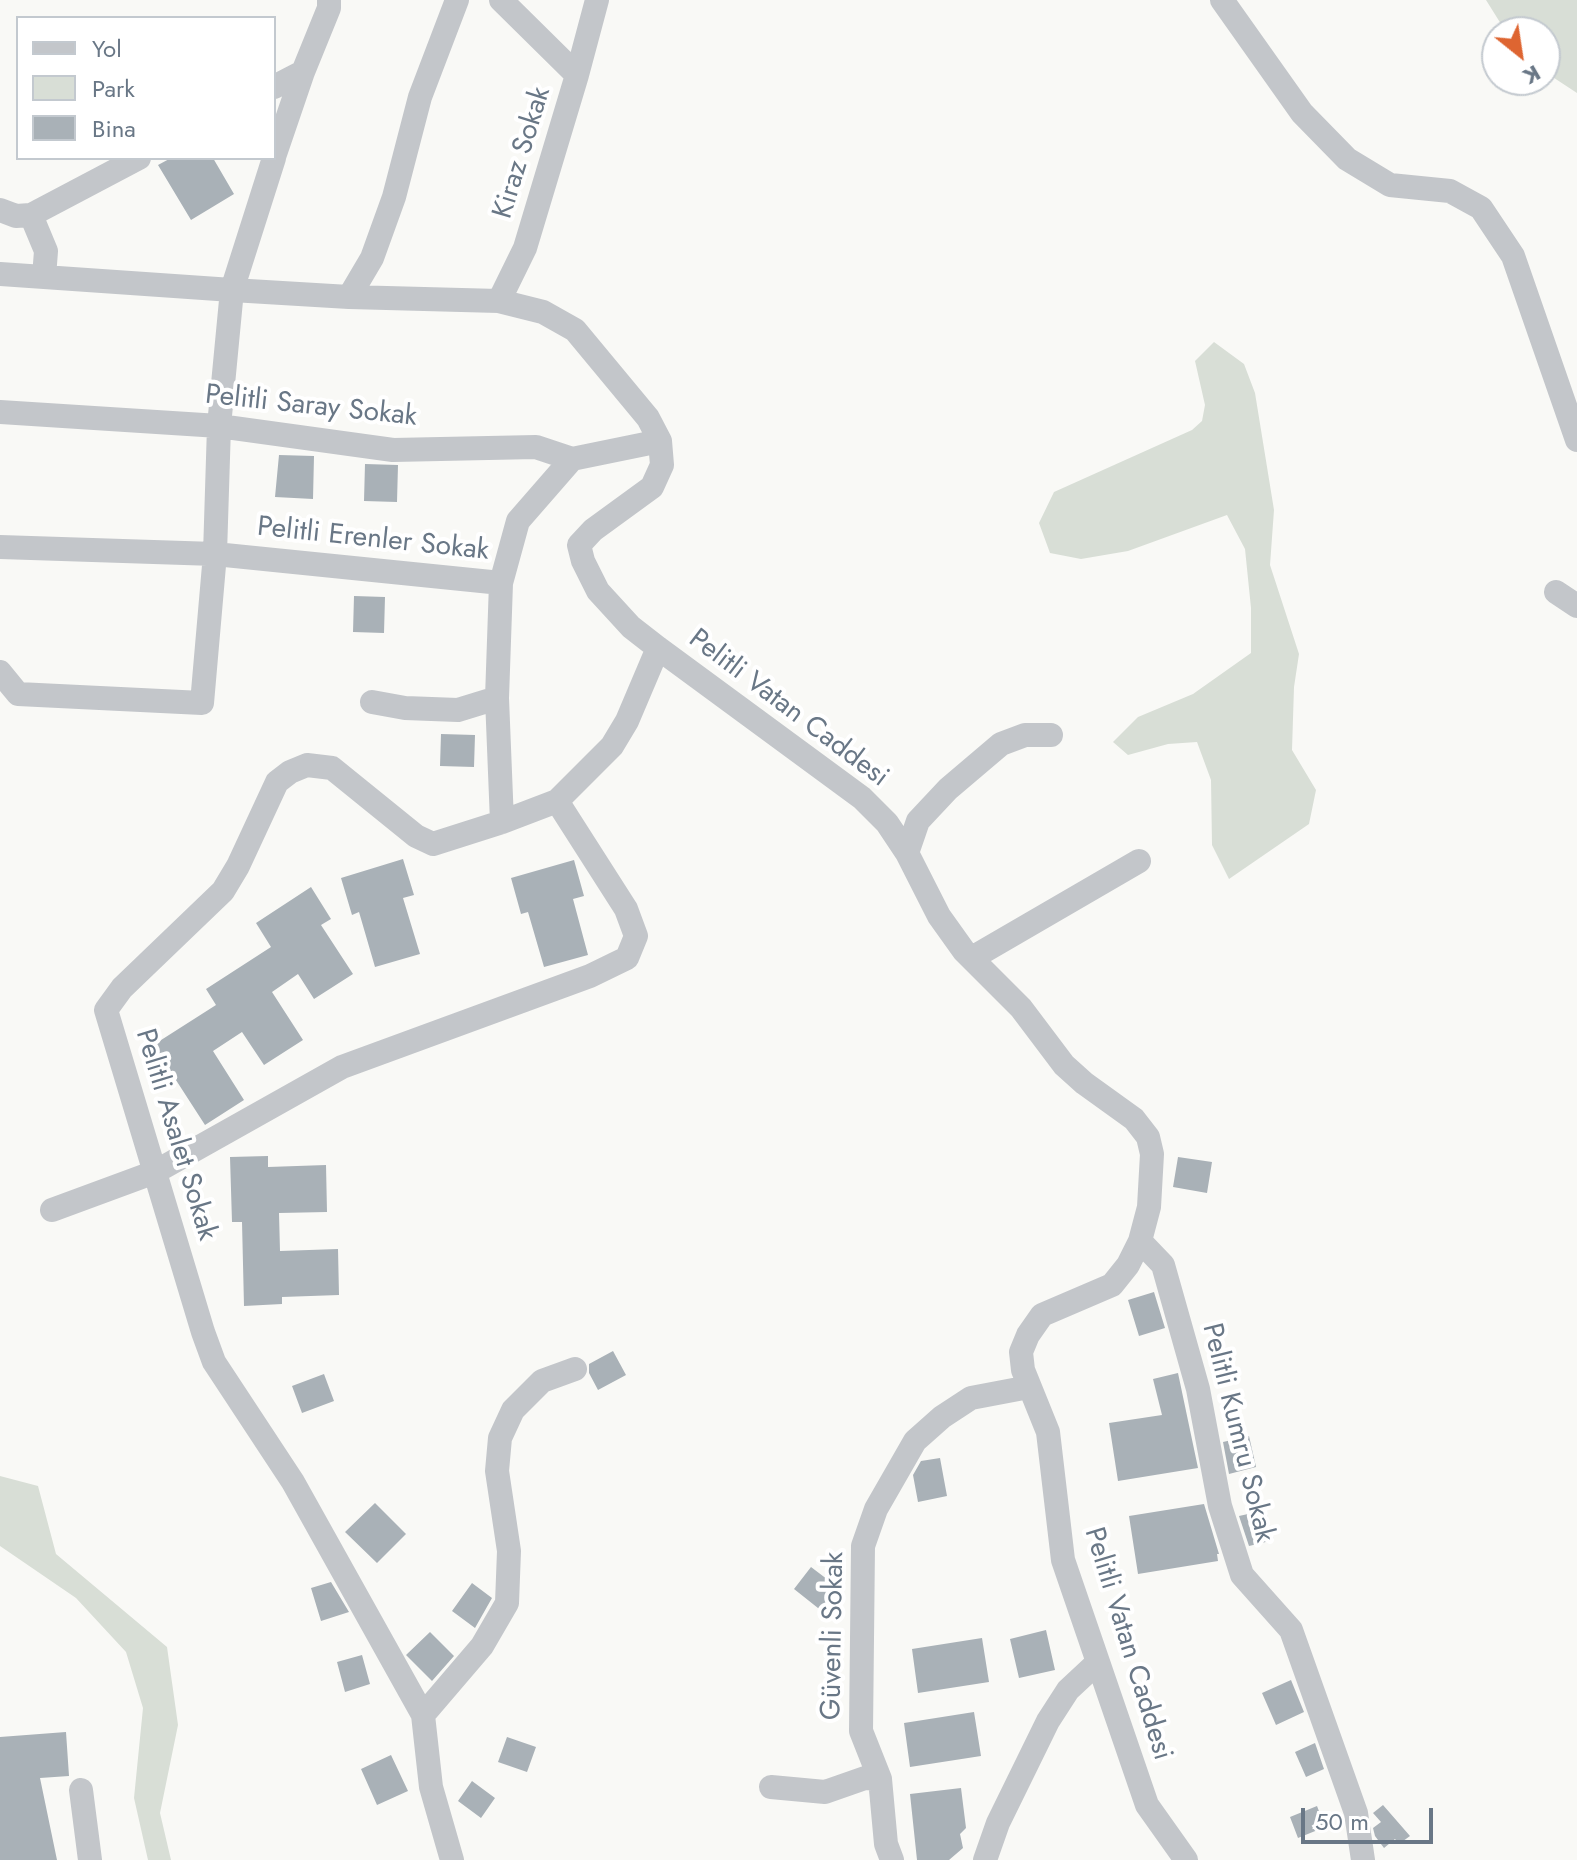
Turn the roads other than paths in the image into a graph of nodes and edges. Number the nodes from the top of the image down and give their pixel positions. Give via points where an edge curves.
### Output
1 (329, 0) edge
2 (457, 0) edge
3 (501, 0) edge
4 (597, 0) edge
5 (1222, 0) edge
6 (303, 72) junction
7 (577, 75) junction
8 (276, 86) edge
9 (276, 151) edge
10 (135, 160) edge
11 (273, 160) edge
12 (0, 210) edge
13 (31, 215) junction
14 (0, 274) edge
15 (44, 277) junction
16 (232, 290) junction
17 (349, 297) junction
18 (499, 301) junction
19 (0, 412) edge
20 (219, 426) junction
21 (1577, 440) edge
22 (660, 441) junction
23 (572, 459) junction
24 (0, 547) edge
25 (215, 554) junction
26 (501, 583) junction
27 (1556, 592) dead end
28 (1577, 606) edge
29 (658, 648) junction
30 (0, 672) edge
31 (497, 698) junction
32 (372, 702) dead end
33 (1051, 735) dead end
34 (557, 801) junction
35 (502, 822) junction
36 (907, 853) junction
37 (1139, 861) dead end
38 (972, 958) junction
39 (155, 1172) junction
40 (52, 1210) dead end
41 (1140, 1241) junction
42 (575, 1369) dead end
43 (1029, 1387) junction
44 (1097, 1663) junction
45 (423, 1715) junction
46 (880, 1779) junction
47 (771, 1787) dead end
48 (81, 1790) dead end
49 (90, 1860) edge
50 (452, 1860) edge
51 (892, 1860) edge
52 (985, 1860) edge
53 (1186, 1860) edge
54 (1363, 1860) edge

1 - 6 street
2 - 17 street via 420,97 394,197
3 - 7 street, Kiraz Sokak
4 - 7 street
5 - 21 street via 1302,113 1347,159 1390,185 1450,191 1481,208 1513,256
6 - 8 street
6 - 9 street
7 - 18 street, Kiraz Sokak via 525,248
10 - 13 street
11 - 16 street
12 - 13 street
13 - 15 street via 46,251
14 - 15 street
15 - 16 street
16 - 17 street
16 - 20 street
17 - 18 street
18 - 22 street via 543,312 575,330 648,418
19 - 20 street, Pelitli Saray Sokak
20 - 23 street, Pelitli Saray Sokak via 368,448 536,447
20 - 25 street
22 - 23 street, Pelitli Saray Sokak
22 - 29 street, Pelitli Vatan Caddesi via 662,465 652,487 579,545 598,591
23 - 26 street via 518,521
24 - 25 street, Pelitli Erenler Sokak
25 - 26 street, Pelitli Erenler Sokak
25 - 30 street via 202,703 18,694
26 - 31 street, Pelitli Erenler Sokak
27 - 28 street
29 - 34 street, Pelitli Asalet Sokak via 612,746
29 - 36 street, Pelitli Vatan Caddesi via 862,798
31 - 32 street via 458,710
31 - 35 street, Pelitli Erenler Sokak
33 - 36 street via 1025,735 1001,744 918,821
34 - 35 street, Pelitli Asalet Sokak
34 - 39 street via 626,909 636,936 627,958 342,1067
35 - 39 street, Pelitli Asalet Sokak via 433,844 332,768 307,765 277,782 223,891 122,988 106,1010
36 - 38 street, Pelitli Vatan Caddesi via 939,916
37 - 38 street
38 - 41 street, Pelitli Vatan Caddesi via 1039,1028 1064,1065 1134,1119 1148,1137 1149,1207
39 - 40 street
39 - 45 street, Pelitli Asalet Sokak via 214,1362 293,1482
41 - 43 street, Pelitli Vatan Caddesi via 1112,1285 1042,1315 1021,1352
41 - 54 street, Pelitli Kumru Sokak via 1163,1265 1198,1389 1220,1506 1242,1575 1291,1630 1356,1813
42 - 45 street via 542,1381 513,1410 500,1438 497,1471 509,1551 507,1603 482,1646
43 - 44 street, Pelitli Vatan Caddesi via 1048,1432 1063,1560
43 - 46 street, Güvenli Sokak via 971,1398 942,1417 915,1441 876,1509 863,1546 861,1731
44 - 52 street via 1068,1690 1048,1721
44 - 53 street, Pelitli Vatan Caddesi via 1147,1805
45 - 50 street, Pelitli Asalet Sokak via 431,1787
46 - 47 street via 865,1778 825,1792
46 - 51 street, Güvenli Sokak
48 - 49 street

